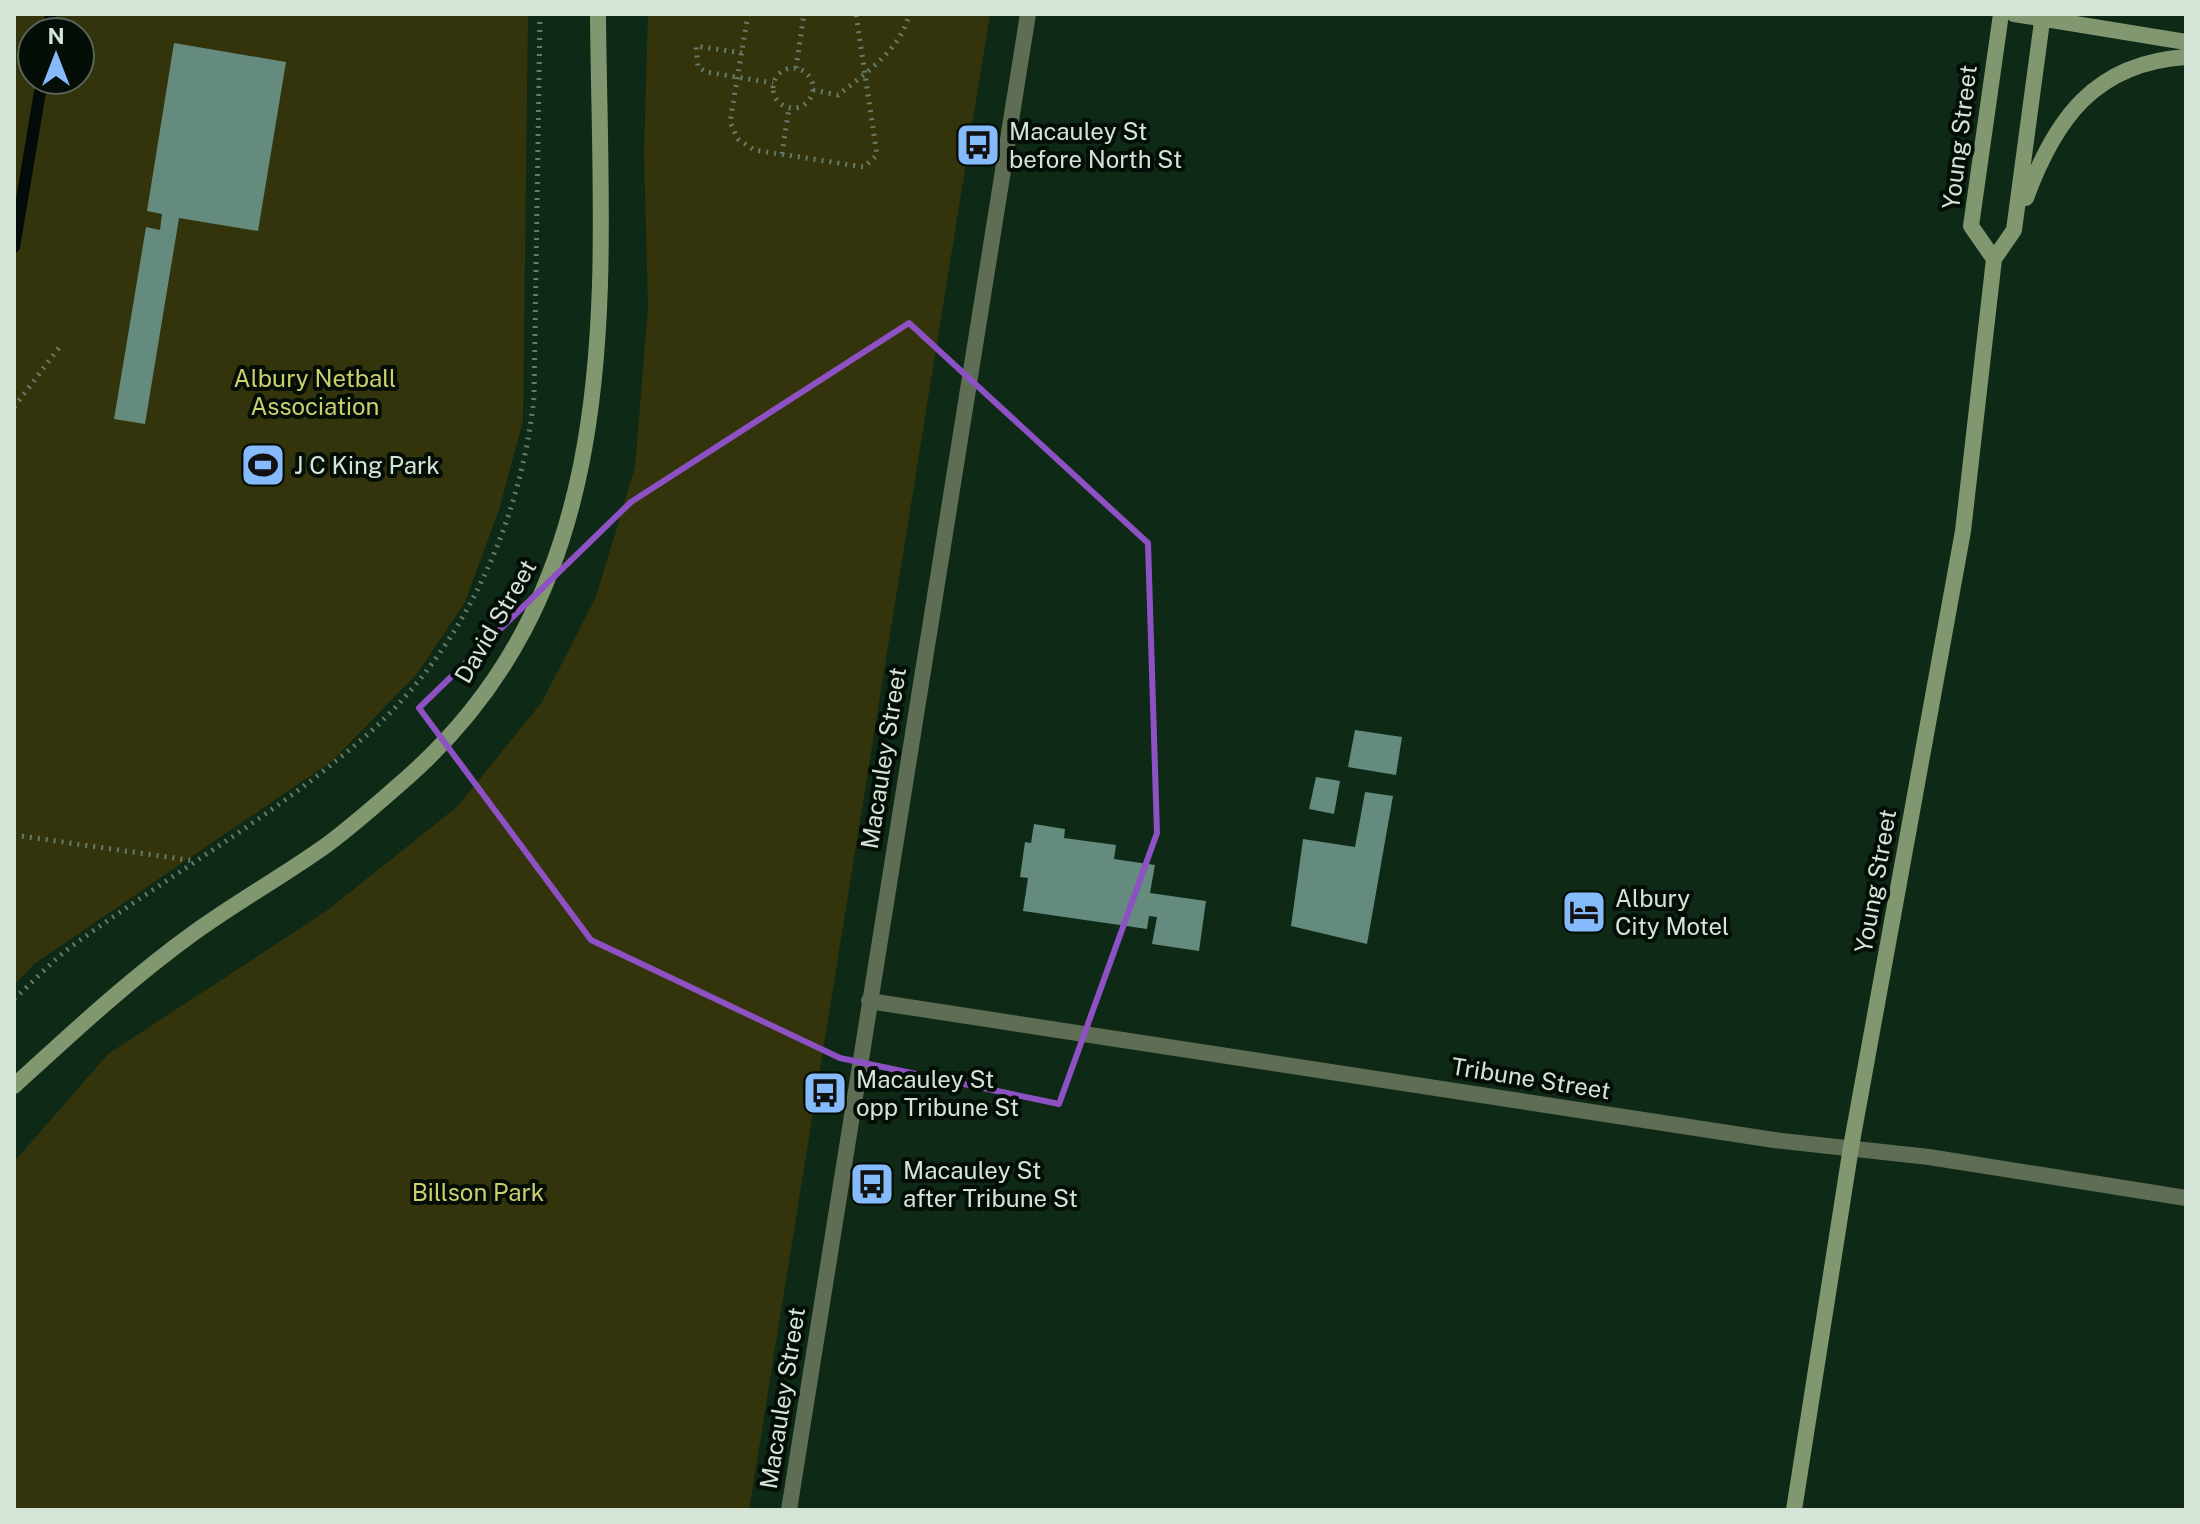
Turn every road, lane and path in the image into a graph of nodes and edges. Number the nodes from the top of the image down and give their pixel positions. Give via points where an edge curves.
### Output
1 (540, 14) edge
2 (598, 14) edge
3 (748, 14) edge
4 (804, 14) edge
5 (856, 14) edge
6 (909, 14) edge
7 (1028, 14) edge
8 (2001, 14) edge
9 (2014, 14) edge
10 (2044, 16) edge
11 (2186, 42) edge
12 (742, 53) junction
13 (2186, 57) edge
14 (796, 68) junction
15 (865, 73) junction
16 (738, 77) junction
17 (773, 83) junction
18 (813, 90) junction
19 (789, 108) junction
20 (782, 154) junction
21 (2014, 230) junction
22 (1994, 259) junction
23 (61, 345) dead end
24 (14, 407) edge
25 (14, 835) edge
26 (195, 861) junction
27 (14, 999) edge
28 (869, 1001) junction
29 (14, 1086) edge
30 (1851, 1147) junction
31 (2186, 1198) edge
32 (789, 1510) edge
33 (1794, 1510) edge

1 - 26 path via 534,397 530,436 499,540 455,631 397,706 336,761
2 - 29 main road, David Street via 596,382 576,498 540,600 481,697 412,774 328,843 194,933
3 - 12 path
4 - 14 path
5 - 15 path
6 - 15 path via 905,32
7 - 28 street, Macauley Street
8 - 22 main road, Young Street via 1971,226
9 - 10 main road
10 - 11 main road
10 - 21 main road, Young Street
12 - 16 path
12 - 16 path via 696,46 698,67
13 - 21 main road via 2160,59 2113,77 2067,115 2042,158
14 - 17 path via 780,71
14 - 18 path via 810,77
15 - 18 path via 838,95
15 - 20 path via 877,146 872,162 858,167
16 - 17 path
16 - 20 path via 733,130 754,150
17 - 19 path via 774,96
18 - 19 path via 802,106
19 - 20 path
21 - 22 main road, Young Street
22 - 30 main road, Young Street via 1963,531
23 - 24 path
25 - 26 path
26 - 27 path via 65,951
28 - 30 street, Tribune Street via 1774,1140
28 - 32 street, Macauley Street
30 - 31 street, Tribune Street
30 - 33 main road, Young Street

